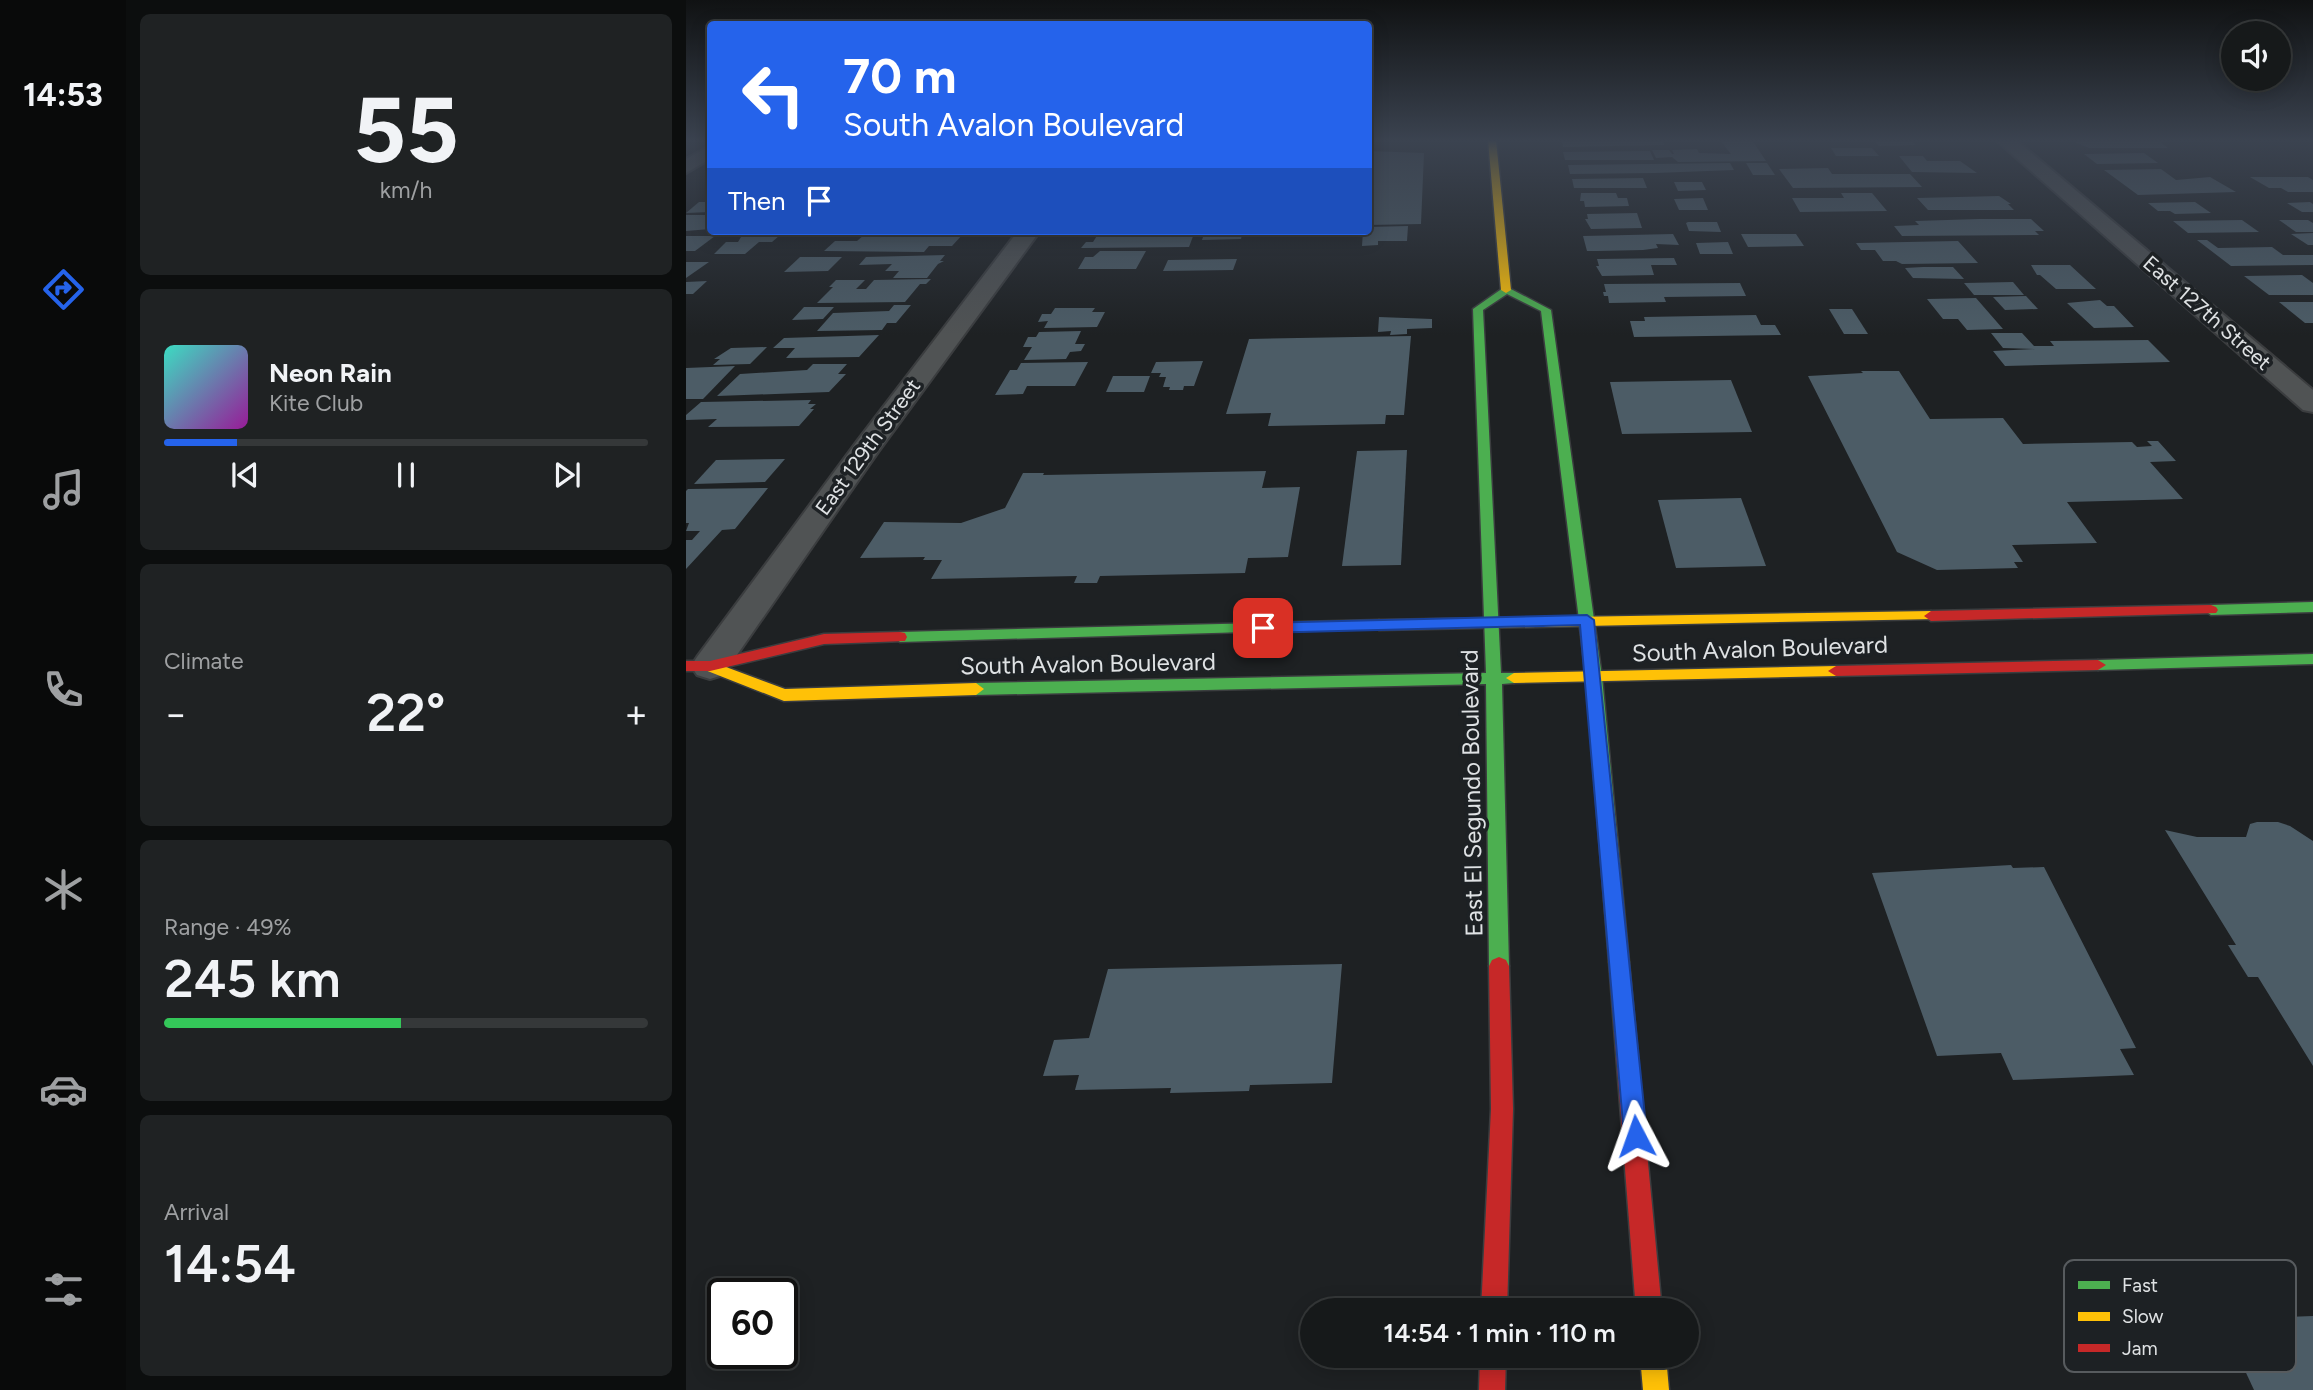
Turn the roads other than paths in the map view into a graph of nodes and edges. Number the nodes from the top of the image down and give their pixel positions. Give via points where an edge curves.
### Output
1 (1498, 205) edge
2 (2081, 205) edge
3 (1026, 235) edge
4 (1506, 290) junction
5 (2313, 404) edge
6 (2313, 607) edge
7 (1587, 620) junction
8 (1490, 622) junction
9 (2313, 659) edge
10 (698, 666) edge
11 (1594, 677) junction
12 (1494, 679) junction
13 (1495, 1298) edge
14 (1648, 1298) edge
15 (1493, 1368) edge
16 (1654, 1368) edge
17 (1492, 1390) edge
18 (1656, 1390) edge

1 - 4 main road
2 - 5 street, East 127th Street
3 - 10 street, East 129th Street
4 - 7 main road via 1546,310
4 - 8 main road, East El Segundo Boulevard via 1478,309
6 - 7 main road, South Avalon Boulevard
7 - 8 main road, South Avalon Boulevard
7 - 11 main road
8 - 10 main road, South Avalon Boulevard via 824,639
8 - 12 main road, East El Segundo Boulevard
9 - 11 main road, South Avalon Boulevard
10 - 12 main road, South Avalon Boulevard via 784,695
11 - 12 main road, South Avalon Boulevard
11 - 14 main road
12 - 13 main road, East El Segundo Boulevard via 1502,1109
15 - 17 main road
16 - 18 main road

